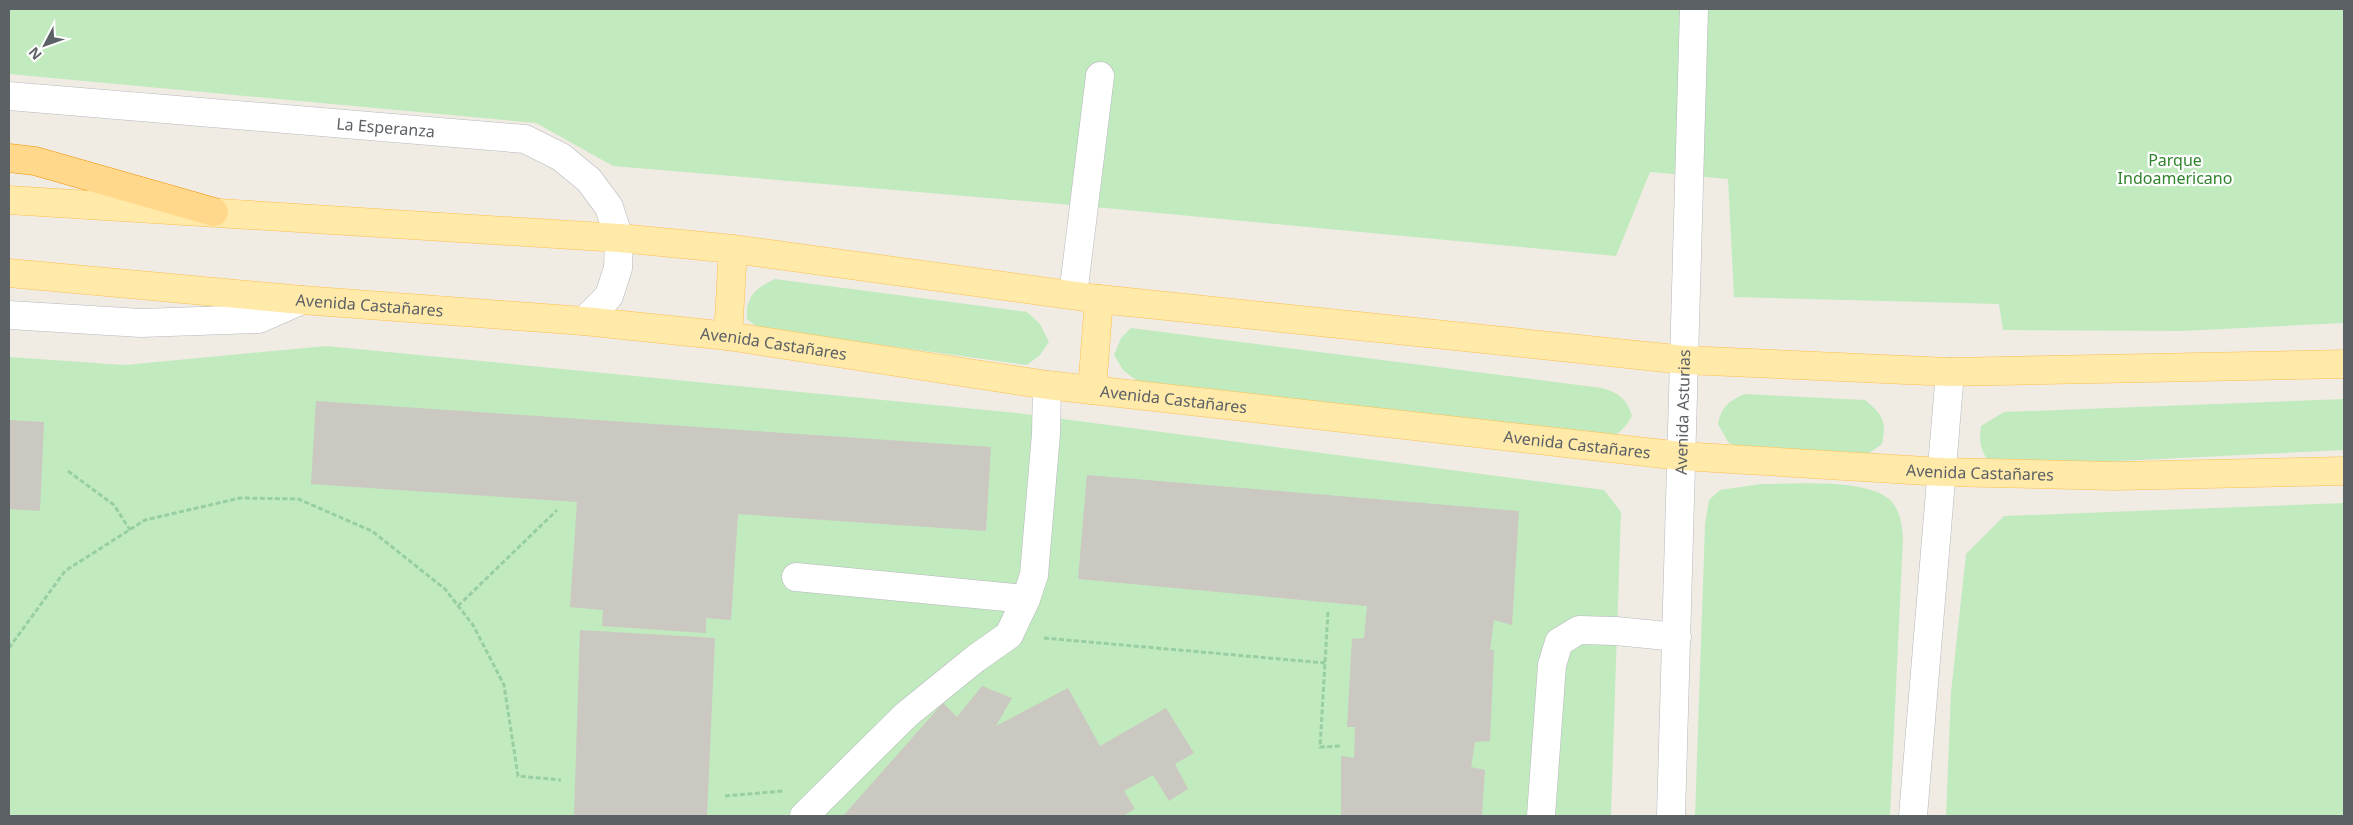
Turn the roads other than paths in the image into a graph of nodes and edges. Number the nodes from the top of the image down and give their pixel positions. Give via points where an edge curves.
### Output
1 (1694, 9) edge
2 (1100, 76) dead end
3 (9, 96) edge
4 (9, 158) edge
5 (9, 200) edge
6 (214, 212) junction
7 (619, 238) junction
8 (733, 249) junction
9 (9, 273) edge
10 (1073, 296) junction
11 (1100, 299) junction
12 (302, 300) junction
13 (9, 315) edge
14 (584, 320) junction
15 (728, 336) junction
16 (1684, 360) junction
17 (2344, 364) edge
18 (1950, 372) junction
19 (1047, 385) junction
20 (1092, 390) junction
21 (1681, 456) junction
22 (2344, 470) edge
23 (1943, 472) junction
24 (796, 577) dead end
25 (1026, 599) junction
26 (1678, 637) junction
27 (804, 816) edge
28 (1541, 816) edge
29 (1671, 816) edge
30 (1913, 816) edge

1 - 16 street, Avenida Asturias
2 - 10 street
3 - 7 street, La Esperanza via 525,139 561,157 588,180 608,207
4 - 6 highway via 35,161
5 - 6 main road
6 - 7 main road
7 - 8 main road
7 - 14 street, La Esperanza via 618,268 609,296
8 - 10 main road
8 - 15 main road
9 - 12 main road, Avenida Castañares
10 - 11 main road
11 - 16 main road
11 - 20 main road
12 - 13 street via 259,319 141,323
12 - 14 main road, Avenida Castañares
14 - 15 main road, Avenida Castañares
15 - 19 main road, Avenida Castañares
16 - 18 main road
16 - 21 street, Avenida Asturias
17 - 18 main road
18 - 23 street
19 - 20 main road, Avenida Castañares
19 - 25 street via 1034,575
20 - 21 main road, Avenida Castañares
21 - 23 main road, Avenida Castañares
21 - 26 street, Avenida Asturias
22 - 23 main road, Avenida Castañares via 2116,476
23 - 30 street
24 - 25 street
25 - 27 street via 1009,635 906,716
26 - 28 street via 1579,630 1559,642 1552,665
26 - 29 street, Avenida Asturias

